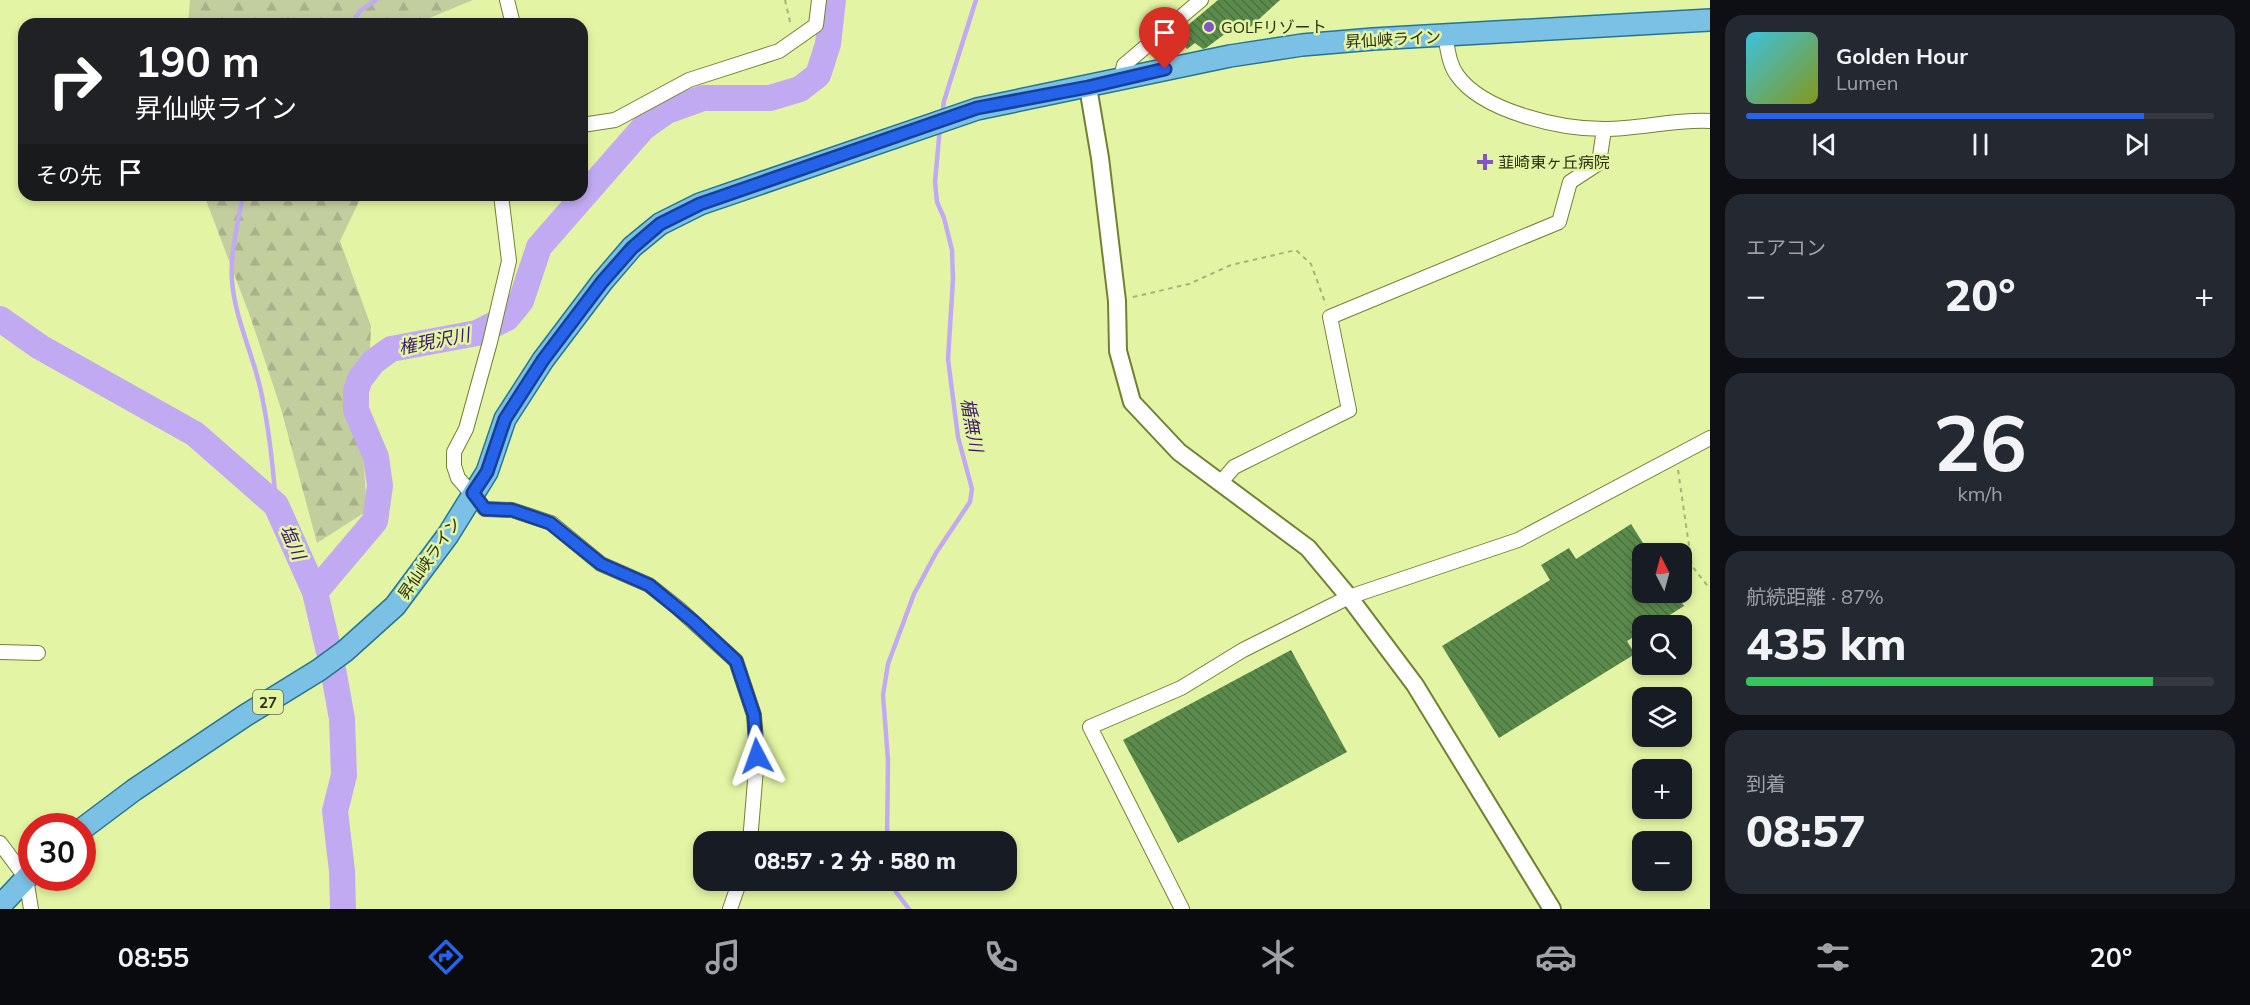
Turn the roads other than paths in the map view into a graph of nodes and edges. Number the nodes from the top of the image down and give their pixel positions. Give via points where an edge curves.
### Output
1 (507, 0) edge
2 (819, 0) edge
3 (1201, 0) edge
4 (512, 18) edge
5 (1710, 20) edge
6 (1445, 36) junction
7 (1121, 78) junction
8 (1088, 87) junction
9 (1710, 121) edge
10 (588, 124) edge
11 (1604, 129) junction
12 (502, 201) edge
13 (1710, 438) edge
14 (1221, 482) junction
15 (473, 493) junction
16 (1349, 597) junction
17 (0, 652) edge
18 (38, 653) dead end
19 (96, 818) edge
20 (751, 831) edge
21 (0, 843) edge
22 (18, 863) edge
23 (18, 887) edge
24 (30, 891) edge
25 (736, 891) edge
26 (0, 906) edge
27 (31, 909) edge
28 (730, 909) edge
29 (1182, 909) edge
30 (1552, 909) edge

1 - 4 street
2 - 10 street via 816,25 779,51 689,80 615,120
3 - 7 street via 1124,65
5 - 6 main road, 昇仙峡ライン / 27
6 - 7 main road, 昇仙峡ライン / 27 via 1302,45
6 - 11 street via 1450,62 1458,76 1488,102 1548,124
7 - 8 main road, 昇仙峡ライン / 27
8 - 14 street via 1117,301 1118,351 1132,402 1179,452
8 - 15 main road, 昇仙峡ライン / 27 via 977,108 700,204 660,224 602,282 543,360 505,419 487,472
9 - 11 street
11 - 14 street via 1599,163 1570,182 1559,222 1330,316 1349,410 1234,467
12 - 15 street via 509,261 466,429 454,452 458,478
13 - 16 street via 1518,540
14 - 16 street via 1308,548
15 - 19 main road, 昇仙峡ライン / 27 via 448,535 395,606 345,651
15 - 20 street via 485,509 512,510 550,523 601,564 649,585 736,661 754,715 757,756
16 - 29 street via 1243,650 1181,688 1090,727
16 - 30 street via 1415,685
17 - 18 street
21 - 22 street
23 - 26 main road
24 - 27 street
25 - 28 street

